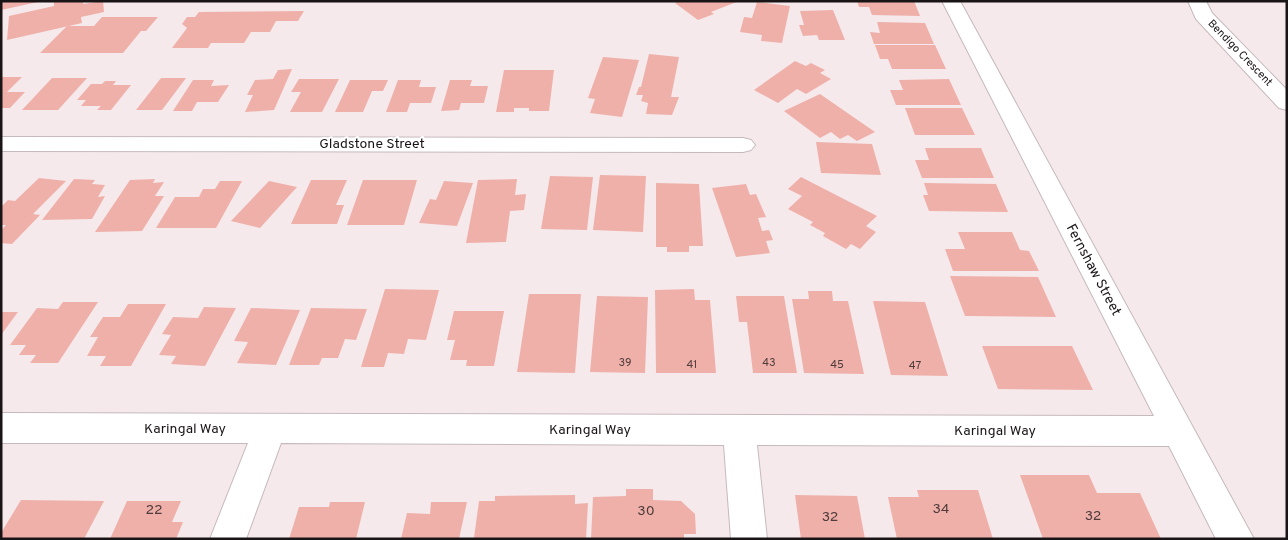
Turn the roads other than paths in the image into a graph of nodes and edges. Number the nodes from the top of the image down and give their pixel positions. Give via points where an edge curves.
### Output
1 (951, 1) edge
2 (1197, 1) edge
3 (1287, 102) edge
4 (1, 144) edge
5 (743, 145) dead end
6 (1, 428) edge
7 (270, 429) junction
8 (740, 431) junction
9 (1179, 431) junction
10 (228, 539) edge
11 (749, 539) edge
12 (1236, 539) edge

1 - 9 street, Fernshaw Street
2 - 3 street, Bendigo Crescent via 1212,25
4 - 5 street, Gladstone Street
6 - 7 street, Karingal Way
7 - 8 street, Karingal Way
7 - 10 street
8 - 9 street, Karingal Way
8 - 11 street
9 - 12 street, Fernshaw Street

